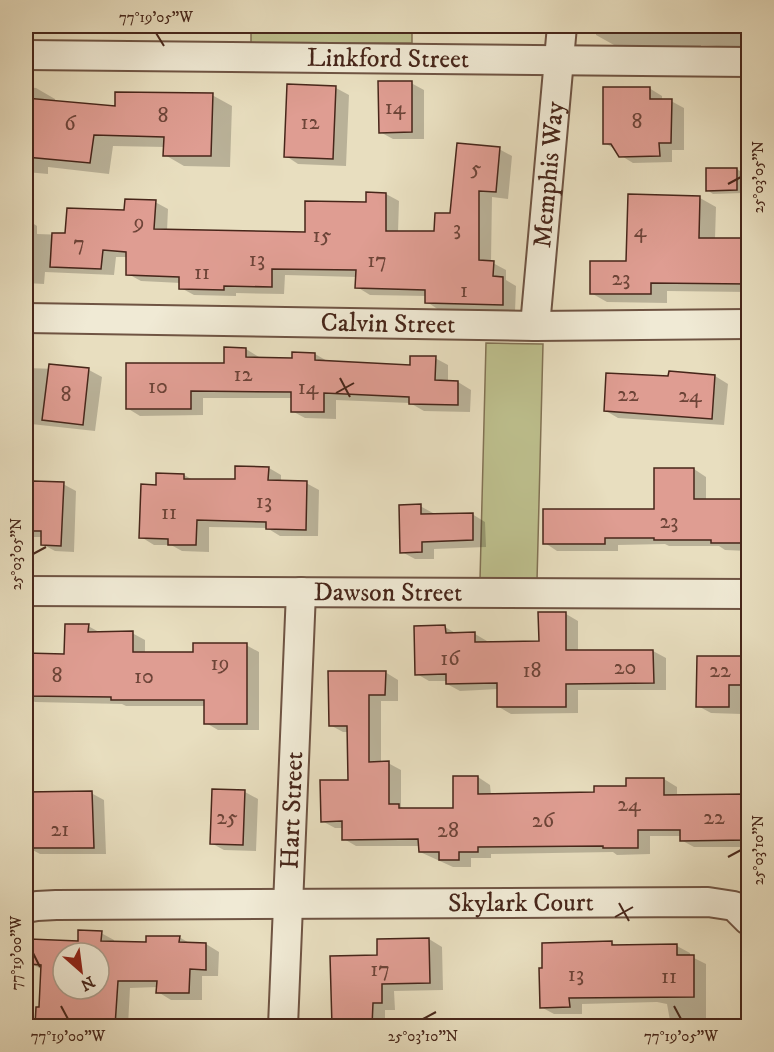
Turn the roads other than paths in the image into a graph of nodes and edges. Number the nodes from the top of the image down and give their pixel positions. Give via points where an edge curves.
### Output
1 (562, 26) edge
2 (26, 55) edge
3 (559, 61) junction
4 (748, 62) edge
5 (26, 318) edge
6 (748, 324) edge
7 (535, 326) junction
8 (26, 591) edge
9 (301, 592) junction
10 (748, 594) edge
11 (287, 904) junction
12 (26, 908) edge
13 (748, 920) edge
14 (283, 1026) edge

1 - 3 street, Memphis Way
2 - 3 street, Linkford Street
3 - 4 street, Linkford Street
3 - 7 street, Memphis Way
5 - 7 street, Calvin Street
6 - 7 street, Calvin Street
8 - 9 street, Dawson Street
9 - 10 street, Dawson Street
9 - 11 street, Hart Street
11 - 12 street, Skylark Court
11 - 13 street, Skylark Court via 708,902 734,906
11 - 14 street, Hart Street

